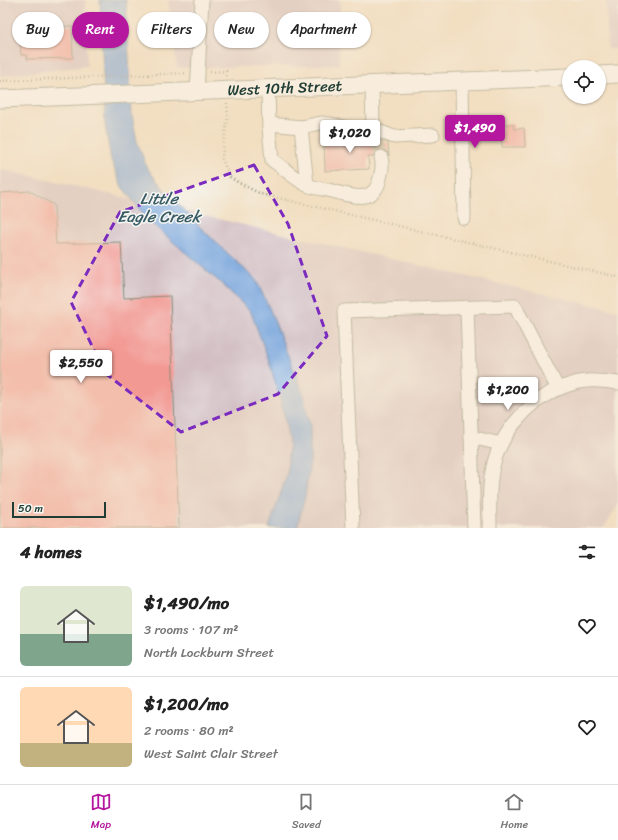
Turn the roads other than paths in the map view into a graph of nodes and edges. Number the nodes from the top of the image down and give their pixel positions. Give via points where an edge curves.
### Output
1 (202, 0) edge
2 (618, 74) edge
3 (606, 75) edge
4 (562, 76) edge
5 (462, 81) junction
6 (372, 84) junction
7 (268, 89) junction
8 (197, 92) junction
9 (0, 100) edge
10 (269, 124) junction
11 (301, 127) junction
12 (375, 135) junction
13 (433, 135) dead end
14 (381, 157) tunnel mouth
15 (307, 185) junction
16 (464, 218) dead end
17 (467, 307) junction
18 (618, 383) edge
19 (558, 389) junction
20 (471, 436) junction
21 (500, 444) junction
22 (353, 528) edge
23 (474, 528) edge
24 (490, 528) edge

1 - 8 street
2 - 3 main road
4 - 5 main road, West 10th Street
5 - 6 main road, West 10th Street
5 - 16 street
6 - 7 main road, West 10th Street
6 - 12 street
7 - 8 main road, West 10th Street
7 - 10 street
8 - 9 main road, West 10th Street
10 - 11 street
10 - 15 street via 272,160
11 - 12 street via 338,125
11 - 15 street
12 - 13 street
14 - 15 street via 380,181 371,194 350,196
17 - 19 street via 515,306
17 - 20 street
17 - 22 street via 344,311
18 - 19 street via 581,382
19 - 21 street via 526,412
20 - 21 street
20 - 23 street
21 - 24 street via 490,478

